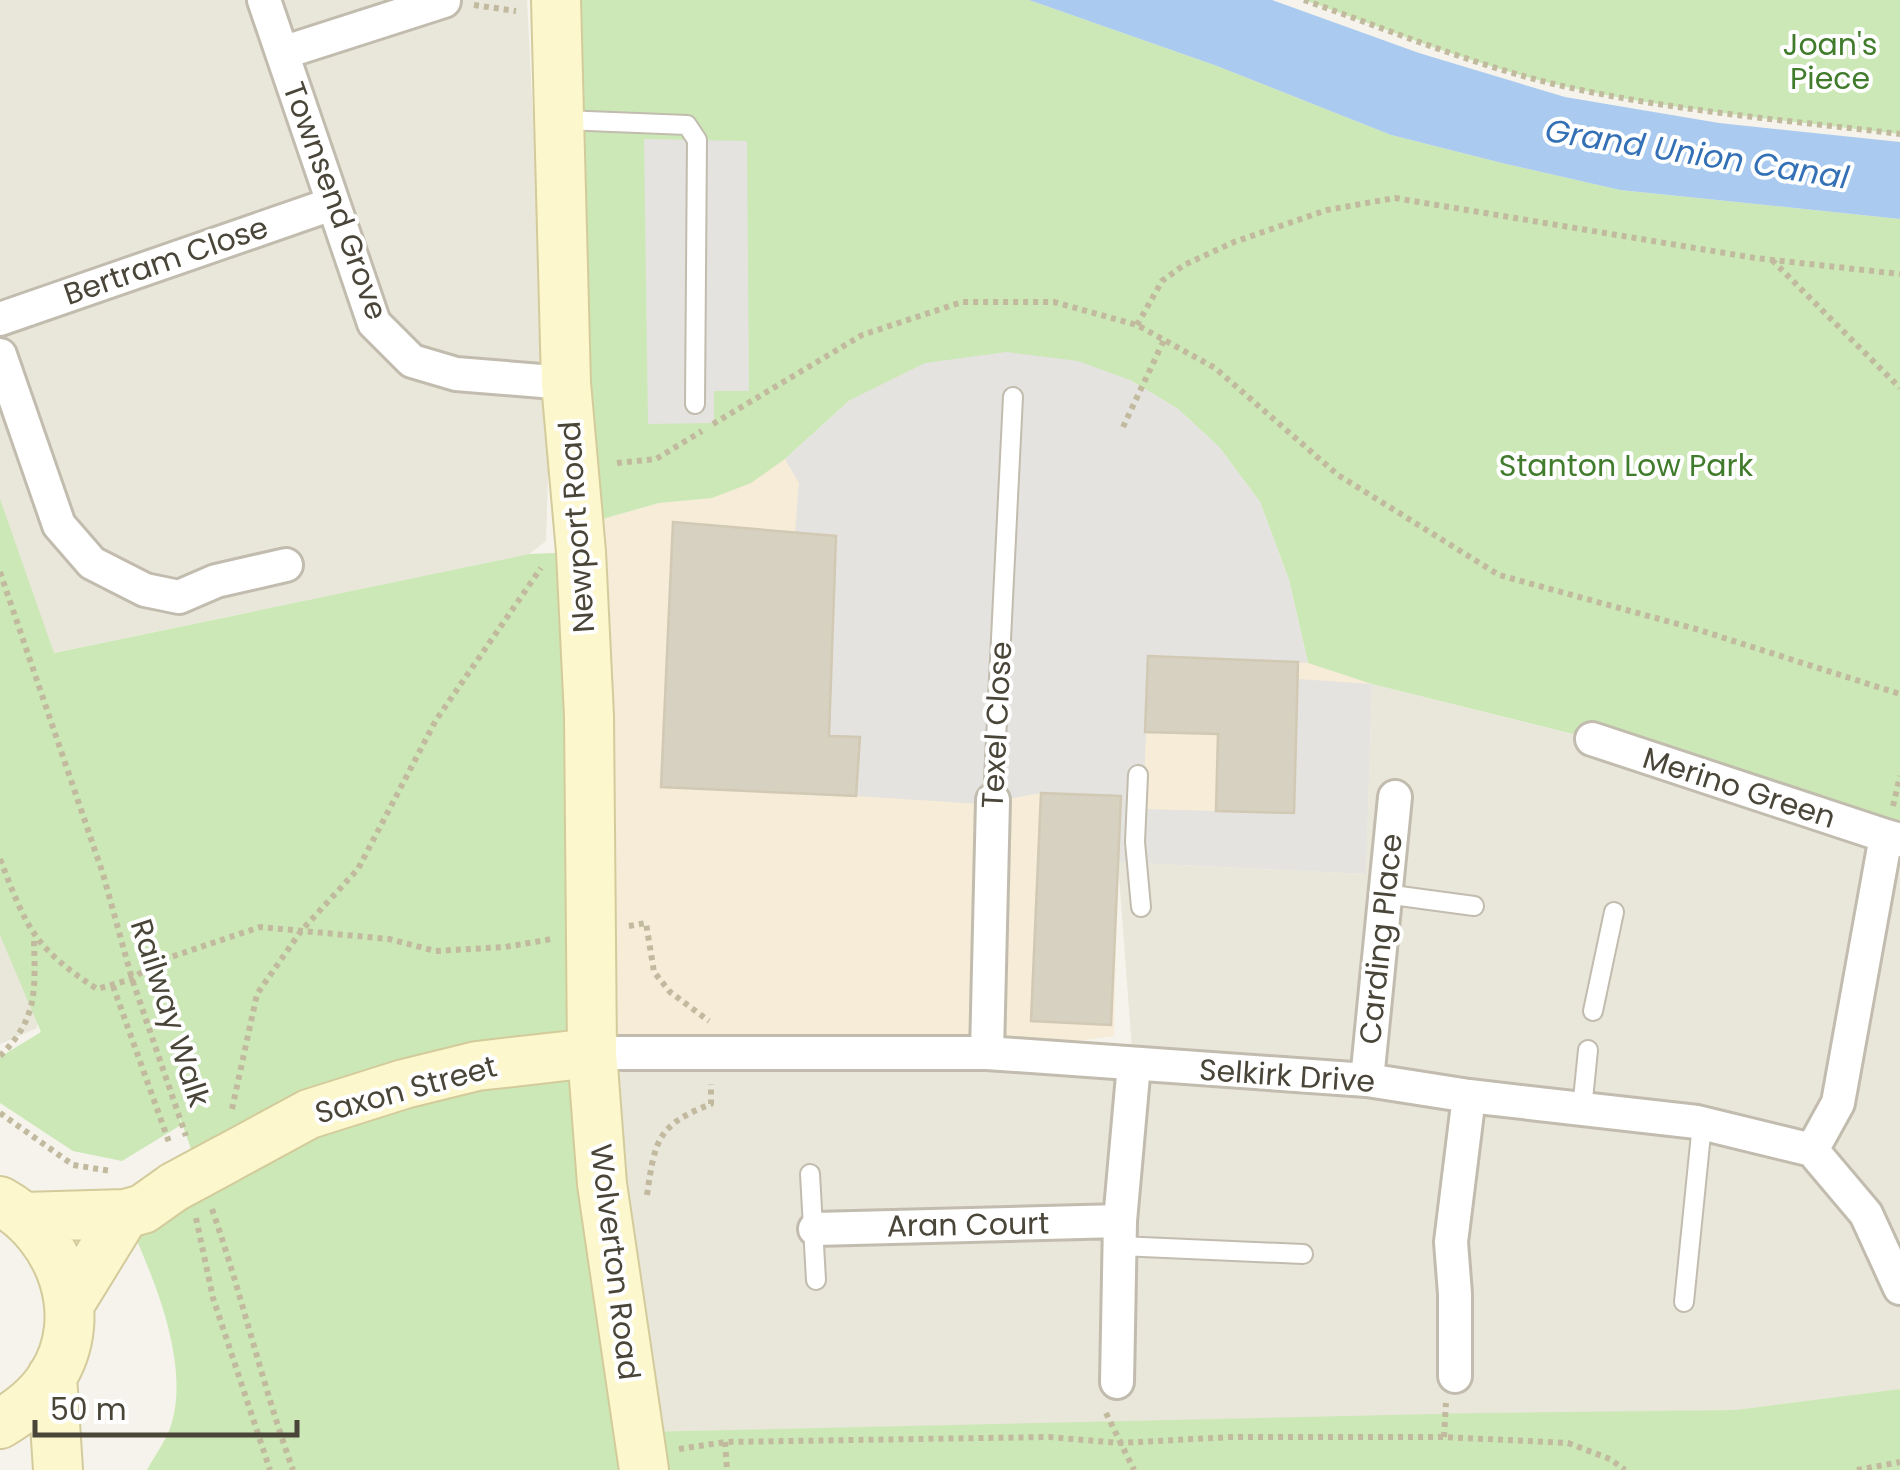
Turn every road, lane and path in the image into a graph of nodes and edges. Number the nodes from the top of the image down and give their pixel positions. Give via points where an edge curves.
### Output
1 (264, 0) edge
2 (1304, 0) edge
3 (444, 1) edge
4 (556, 9) edge
5 (282, 53) junction
6 (557, 120) junction
7 (1900, 134) edge
8 (332, 204) junction
9 (1771, 260) junction
10 (1900, 274) edge
11 (0, 319) edge
12 (1137, 325) junction
13 (1164, 340) junction
14 (0, 355) edge
15 (566, 383) junction
16 (1900, 388) edge
17 (1013, 397) dead end
18 (694, 404) dead end
19 (1123, 427) dead end
20 (617, 463) dead end
21 (581, 552) junction
22 (286, 564) dead end
23 (0, 572) edge
24 (1900, 694) edge
25 (1592, 740) dead end
26 (1138, 775) dead end
27 (1395, 797) dead end
28 (993, 800) joint
29 (1893, 838) edge
30 (0, 859) edge
31 (1385, 894) junction
32 (1474, 906) dead end
33 (1141, 908) dead end
34 (1614, 912) dead end
35 (34, 935) junction
36 (114, 986) dead end
37 (1592, 1011) dead end
38 (1588, 1050) dead end
39 (592, 1053) junction
40 (987, 1053) junction
41 (0, 1056) edge
42 (1134, 1064) junction
43 (1367, 1080) junction
44 (1469, 1096) junction
45 (1582, 1109) junction
46 (0, 1113) edge
47 (1702, 1124) junction
48 (1812, 1150) junction
49 (205, 1161) junction
50 (810, 1174) dead end
51 (124, 1193) junction
52 (12, 1209) edge
53 (816, 1229) junction
54 (1120, 1233) junction
55 (1304, 1254) dead end
56 (1896, 1268) edge
57 (816, 1280) dead end
58 (1684, 1302) dead end
59 (69, 1305) junction
60 (52, 1376) junction
61 (1455, 1376) dead end
62 (1117, 1382) joint
63 (0, 1424) edge
64 (725, 1442) junction
65 (1120, 1443) junction
66 (1900, 1462) edge
67 (642, 1463) edge
68 (58, 1470) edge
69 (293, 1470) edge
70 (727, 1470) edge
71 (1134, 1470) edge
72 (1625, 1470) edge
73 (1857, 1470) edge

1 - 5 street, Townsend Grove
2 - 7 path via 1578,90
3 - 4 path
3 - 5 street, Townsend Grove
4 - 6 street, Newport Road
5 - 8 street, Townsend Grove
6 - 15 street, Newport Road
6 - 18 lane via 687,125 697,140
8 - 11 street, Bertram Close
8 - 15 street, Townsend Grove via 374,323 412,361 456,374
9 - 10 path
9 - 12 path via 1395,198 1326,210 1184,265 1162,281
9 - 16 path
12 - 13 path
12 - 20 path via 1054,302 962,302 862,335 656,459
13 - 19 path
13 - 24 path via 1215,368 1338,475 1499,575
14 - 22 street via 59,525 92,563 145,590 179,598
15 - 21 street, Newport Road
17 - 28 lane, Texel Close
21 - 39 street, Newport Road via 592,816
21 - 49 path via 550,556 436,720 358,868 256,994
23 - 49 path, Railway Walk via 132,979
25 - 29 street, Merino Green
26 - 33 lane
27 - 31 street, Carding Place
28 - 40 street, Texel Close
29 - 48 street, Merino Green via 1838,1104
30 - 35 path
31 - 32 lane
31 - 43 street, Carding Place
34 - 37 lane
35 - 36 path via 96,989
35 - 41 path via 36,997
38 - 45 lane
39 - 40 street, Selkirk Drive
39 - 49 street, Saxon Street via 477,1066 404,1084 308,1114
39 - 67 street, Wolverton Road via 602,1184
40 - 42 street, Selkirk Drive
42 - 43 street, Selkirk Drive
42 - 54 street
43 - 44 street, Selkirk Drive
44 - 45 street, Selkirk Drive
44 - 61 street via 1450,1242
45 - 47 street, Selkirk Drive
46 - 51 path
47 - 48 street, Selkirk Drive
47 - 58 lane
48 - 56 street via 1866,1214
49 - 51 street, Saxon Street via 143,1209
49 - 69 path, Railway Walk
50 - 53 lane
51 - 52 street, Saxon Street
51 - 59 street
52 - 59 street via 47,1242
53 - 54 street, Aran Court
53 - 57 lane
54 - 55 lane
54 - 62 street
59 - 60 street
60 - 63 street via 26,1408
60 - 68 street
62 - 65 path via 1100,1400
64 - 65 path via 1049,1437
64 - 67 path
64 - 70 path
65 - 71 path
65 - 72 path via 1444,1437 1568,1443
66 - 73 path

